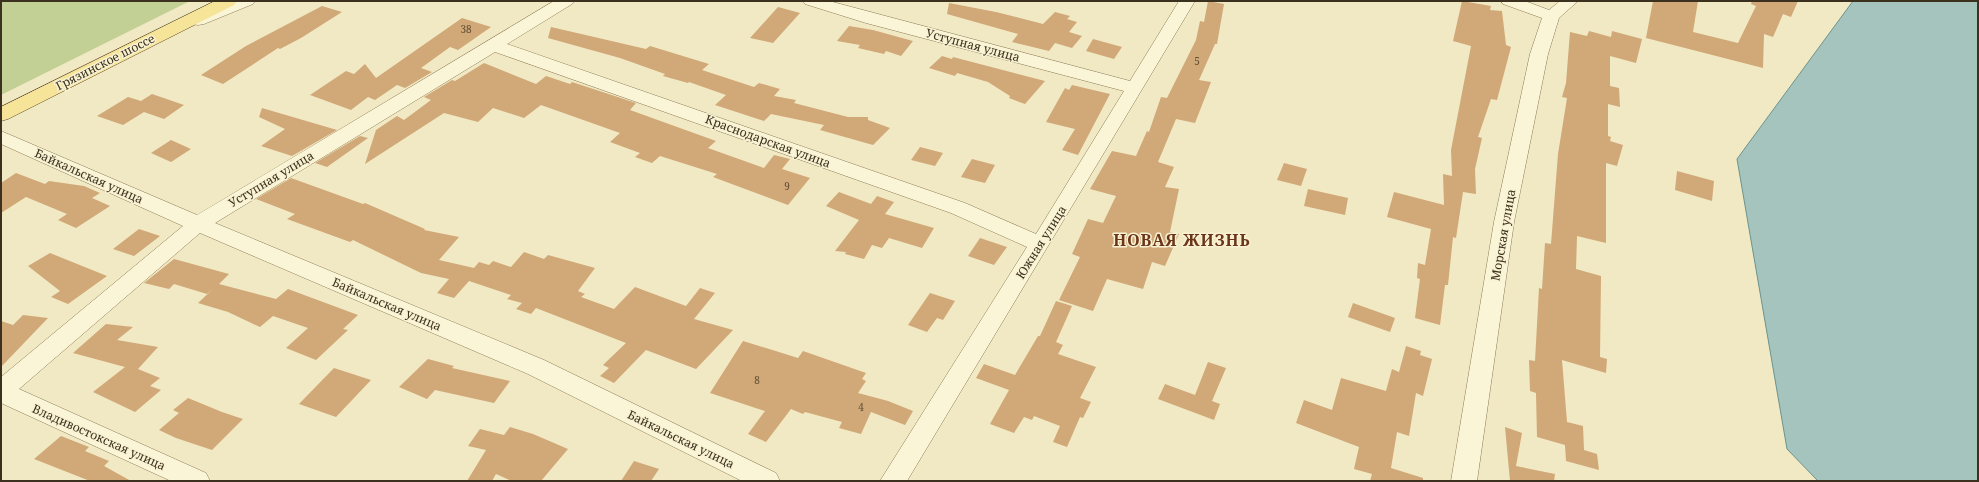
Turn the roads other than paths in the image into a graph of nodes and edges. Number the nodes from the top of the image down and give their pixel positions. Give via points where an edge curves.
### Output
1 (228, 1) edge
2 (247, 1) edge
3 (566, 1) edge
4 (811, 1) edge
5 (1187, 1) edge
6 (1509, 1) edge
7 (1570, 1) edge
8 (218, 6) edge
9 (1550, 16) junction
10 (151, 38) junction
11 (493, 45) junction
12 (1135, 88) junction
13 (1, 115) edge
14 (1, 137) edge
15 (198, 224) junction
16 (1040, 244) junction
17 (1, 392) edge
18 (198, 481) edge
19 (767, 481) edge
20 (893, 481) edge
21 (1464, 481) edge

1 - 8 main road, Грязинское шоссе
2 - 10 street
3 - 11 street, Уступная улица
4 - 12 street, Уступная улица
5 - 12 street, Южная улица
6 - 9 street
7 - 9 street
8 - 10 main road, Грязинское шоссе
9 - 21 street, Морская улица via 1504,222
10 - 13 main road, Грязинское шоссе
11 - 15 street, Уступная улица
11 - 16 street, Краснодарская улица via 958,208
12 - 16 street, Южная улица
14 - 15 street, Байкальская улица
15 - 17 street, Уступная улица
15 - 19 street, Байкальская улица via 536,367
16 - 20 street, Южная улица
17 - 18 street, Владивостокская улица

